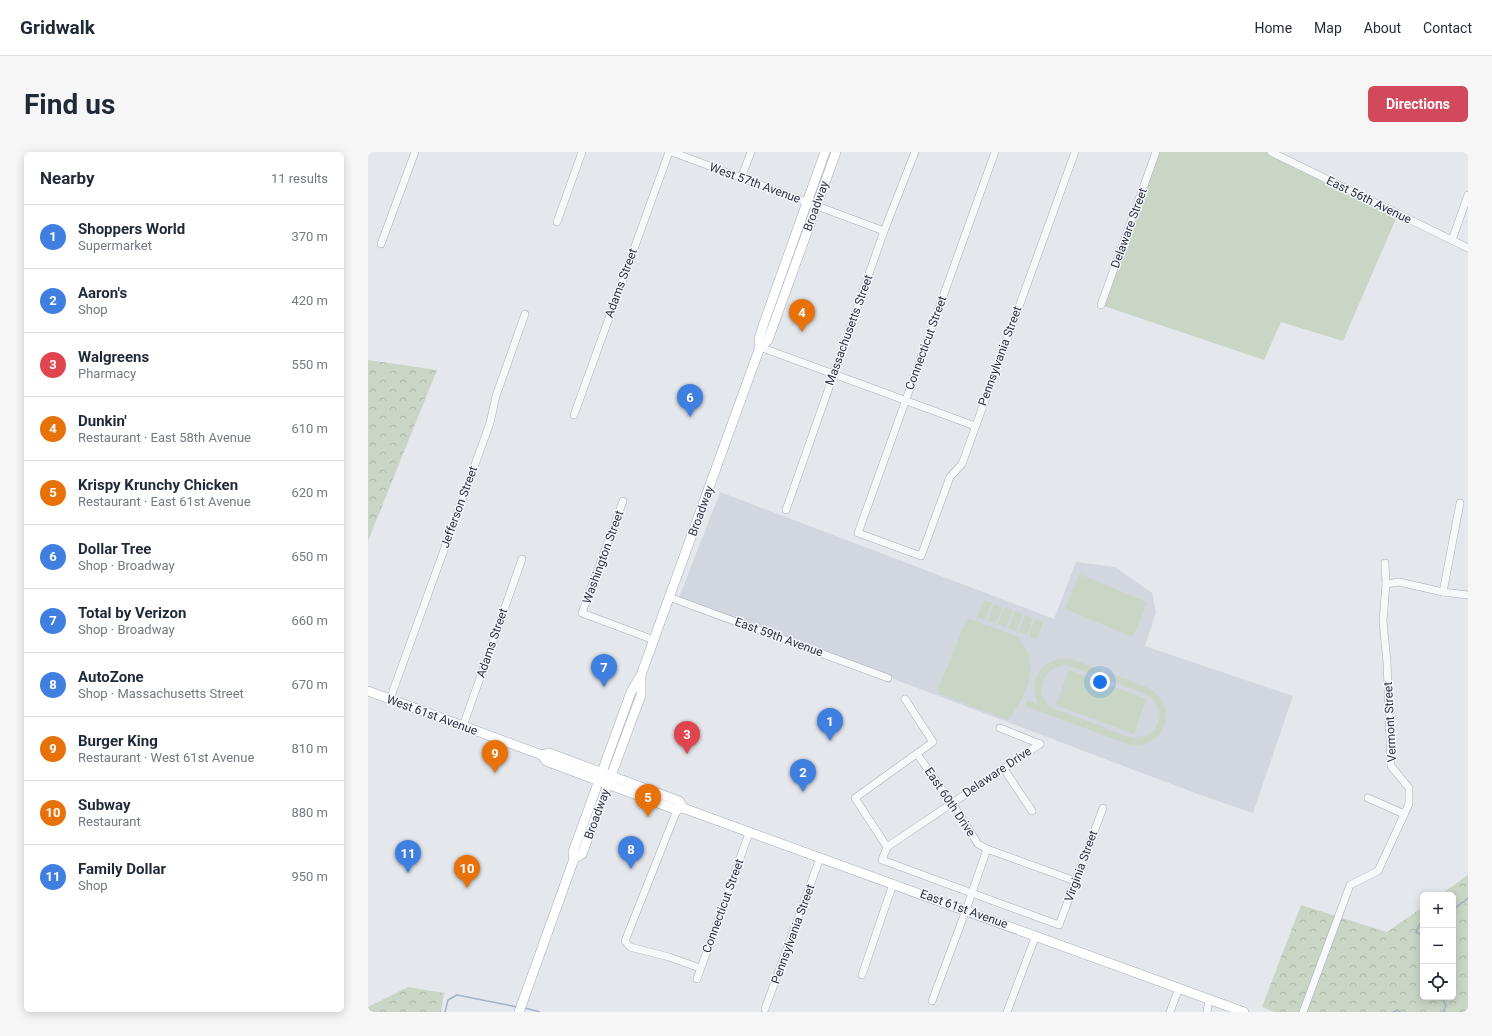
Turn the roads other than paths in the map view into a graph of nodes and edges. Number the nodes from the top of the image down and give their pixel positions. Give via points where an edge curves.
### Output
1 (415, 152) edge
2 (582, 152) edge
3 (670, 152) edge
4 (751, 152) edge
5 (825, 152) edge
6 (836, 152) edge
7 (916, 152) edge
8 (995, 152) edge
9 (1075, 152) edge
10 (1156, 152) edge
11 (1271, 152) edge
12 (741, 178) junction
13 (1468, 195) edge
14 (811, 204) junction
15 (557, 222) dead end
16 (884, 231) junction
17 (1452, 240) junction
18 (381, 244) dead end
19 (1468, 248) edge
20 (1101, 305) dead end
21 (525, 314) dead end
22 (760, 347) junction
23 (834, 374) junction
24 (906, 401) junction
25 (574, 415) dead end
26 (975, 426) junction
27 (623, 501) dead end
28 (1460, 503) dead end
29 (786, 510) dead end
30 (921, 556) joint
31 (522, 559) dead end
32 (1385, 563) dead end
33 (1386, 584) junction
34 (1443, 592) junction
35 (1468, 595) edge
36 (669, 597) junction
37 (654, 640) junction
38 (888, 678) dead end
39 (368, 691) edge
40 (390, 699) junction
41 (905, 699) dead end
42 (463, 726) junction
43 (1000, 728) dead end
44 (917, 754) junction
45 (1004, 769) junction
46 (604, 778) junction
47 (1368, 798) dead end
48 (952, 803) junction
49 (1103, 808) dead end
50 (680, 809) junction
51 (1032, 811) dead end
52 (1404, 814) junction
53 (749, 833) junction
54 (887, 847) junction
55 (987, 849) junction
56 (820, 858) junction
57 (1075, 881) junction
58 (893, 884) junction
59 (972, 893) junction
60 (966, 910) junction
61 (1036, 935) junction
62 (700, 968) junction
63 (862, 974) dead end
64 (696, 979) dead end
65 (1179, 988) junction
66 (1209, 999) junction
67 (932, 1001) dead end
68 (765, 1009) dead end
69 (519, 1012) edge
70 (1007, 1012) edge
71 (1170, 1012) edge
72 (1207, 1012) edge
73 (1244, 1012) edge
74 (1303, 1012) edge

1 - 18 street
2 - 15 street
3 - 12 street, West 57th Avenue
3 - 25 street, Adams Street
4 - 12 street
5 - 14 main road, Broadway
6 - 14 main road, Broadway
7 - 16 street, Massachusetts Street
8 - 24 street, Connecticut Street
9 - 26 street, Pennsylvania Street
10 - 20 street, Delaware Street
11 - 17 street, East 56th Avenue
12 - 14 street, West 57th Avenue
13 - 17 street
14 - 16 street, West 57th Avenue
14 - 22 main road, Broadway via 768,340
16 - 23 street, Massachusetts Street
17 - 19 street, East 56th Avenue
21 - 40 street, Jefferson Street via 496,396 490,422
22 - 23 street
22 - 36 main road, Broadway
23 - 24 street
23 - 29 street, Massachusetts Street
24 - 26 street
24 - 30 street, Connecticut Street via 858,533
26 - 30 street, Pennsylvania Street via 962,464 950,477
27 - 37 street, Washington Street via 582,613
28 - 34 street
31 - 42 street, Adams Street
32 - 33 street, Vermont Street
33 - 34 street via 1399,582
33 - 52 street, Vermont Street via 1382,621 1387,662 1391,766 1409,788 1409,804
34 - 35 street
36 - 37 main road, Broadway
36 - 38 street, East 59th Avenue
37 - 46 main road, Broadway via 632,692
39 - 40 main road, West 61st Avenue
40 - 42 main road, West 61st Avenue
41 - 44 street via 933,742
42 - 46 main road, West 61st Avenue via 542,755 549,753
43 - 45 street, Delaware Drive via 1040,744
44 - 48 street, East 60th Drive
44 - 54 street via 855,798
45 - 48 street, Delaware Drive
45 - 51 street
46 - 50 main road, East 61st Avenue
46 - 69 main road, Broadway via 582,854 574,859
47 - 52 street
48 - 54 street, Delaware Drive
48 - 55 street, East 60th Drive via 978,844
49 - 57 street, Virginia Street
50 - 53 main road, East 61st Avenue
50 - 62 street via 625,941 630,947
52 - 74 street, Vermont Street via 1378,871 1350,884
53 - 56 main road, East 61st Avenue
53 - 62 street, Connecticut Street
54 - 59 street via 882,860
55 - 57 street, East 60th Drive
55 - 59 street
56 - 58 main road, East 61st Avenue
56 - 68 street, Pennsylvania Street
57 - 59 street, Virginia Street via 1060,925
58 - 60 main road, East 61st Avenue
58 - 63 street
59 - 60 street
60 - 61 main road, East 61st Avenue
60 - 67 street
61 - 65 main road, East 61st Avenue
61 - 70 street
62 - 64 street, Connecticut Street
65 - 66 main road, East 61st Avenue
65 - 71 street
66 - 72 street
66 - 73 main road, East 61st Avenue

